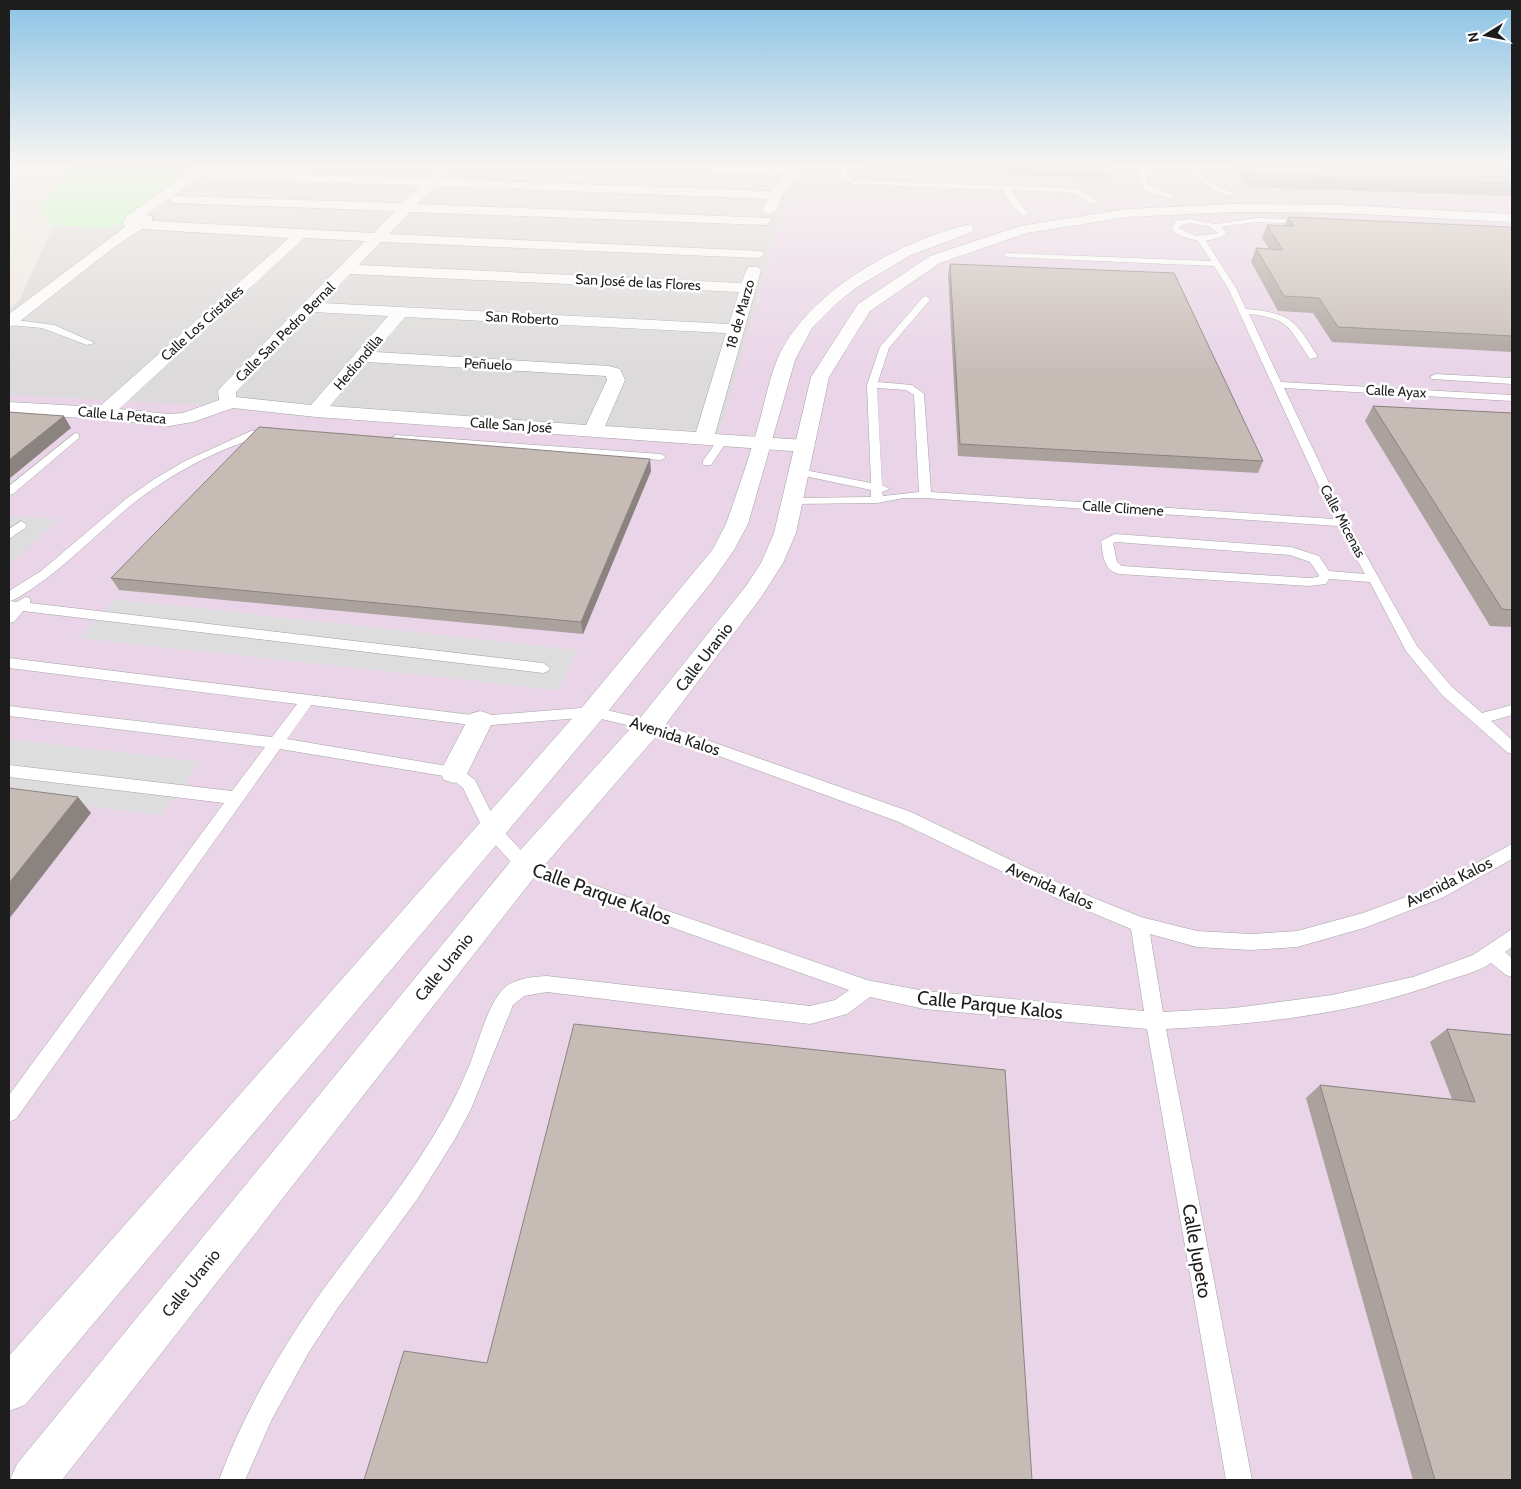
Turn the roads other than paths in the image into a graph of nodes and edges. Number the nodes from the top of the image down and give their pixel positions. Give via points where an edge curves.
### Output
1 (121, 234) edge
2 (301, 234) edge
3 (310, 234) edge
4 (380, 234) edge
5 (539, 234) edge
6 (762, 234) edge
7 (951, 234) edge
8 (1007, 234) edge
9 (1186, 234) edge
10 (1221, 234) edge
11 (377, 238) junction
12 (1200, 238) junction
13 (532, 244) junction
14 (757, 254) junction
15 (1007, 255) dead end
16 (1216, 264) junction
17 (349, 269) junction
18 (510, 276) junction
19 (748, 288) junction
20 (926, 299) dead end
21 (309, 307) junction
22 (1244, 311) junction
23 (400, 312) junction
24 (480, 316) junction
25 (9, 322) edge
26 (736, 329) junction
27 (90, 343) dead end
28 (362, 357) junction
29 (1313, 357) dead end
30 (1435, 376) dead end
31 (1512, 380) edge
32 (872, 385) junction
33 (1279, 385) junction
34 (230, 397) junction
35 (1512, 398) edge
36 (9, 408) edge
37 (316, 412) junction
38 (104, 413) junction
39 (280, 431) edge
40 (593, 431) junction
41 (75, 436) dead end
42 (388, 438) edge
43 (714, 440) junction
44 (763, 443) junction
45 (805, 446) junction
46 (661, 457) dead end
47 (707, 463) dead end
48 (800, 472) junction
49 (876, 486) junction
50 (9, 492) edge
51 (904, 495) junction
52 (925, 495) junction
53 (877, 500) junction
54 (794, 501) junction
55 (1342, 523) junction
56 (21, 525) dead end
57 (9, 535) edge
58 (45, 574) junction
59 (1325, 575) junction
60 (1374, 578) junction
61 (9, 597) edge
62 (15, 606) edge
63 (9, 619) edge
64 (9, 663) edge
65 (543, 668) dead end
66 (308, 699) junction
67 (1512, 710) edge
68 (9, 711) edge
69 (593, 712) junction
70 (1479, 719) junction
71 (480, 722) junction
72 (650, 725) junction
73 (275, 744) junction
74 (1512, 748) edge
75 (9, 771) edge
76 (454, 772) junction
77 (236, 798) junction
78 (491, 828) junction
79 (1512, 851) edge
80 (525, 866) junction
81 (1139, 924) junction
82 (1512, 937) edge
83 (1491, 952) junction
84 (1512, 969) edge
85 (867, 988) junction
86 (1155, 1021) junction
87 (9, 1112) edge
88 (9, 1389) edge
89 (33, 1480) edge
90 (232, 1480) edge
91 (1240, 1480) edge

1 - 25 street
2 - 38 street, Calle Los Cristales
3 - 11 street
4 - 11 street, Calle San Pedro Bernal
5 - 13 street
6 - 14 street, 18 de Marzo
7 - 44 street, Calle Uranio via 906,252 852,284 804,326 786,360
8 - 45 street, Calle Uranio via 926,265 888,287 864,306 842,331 828,354
9 - 12 lane
10 - 12 lane
11 - 13 street
11 - 17 street, Calle San Pedro Bernal
12 - 16 lane, Calle Micenas
13 - 14 street
13 - 18 street
14 - 19 street, 18 de Marzo
15 - 16 lane
16 - 22 lane, Calle Micenas
17 - 18 street, San José de las Flores
17 - 21 street, Calle San Pedro Bernal
18 - 19 street, San José de las Flores
18 - 24 street
19 - 26 street, 18 de Marzo
20 - 32 lane via 885,347
21 - 23 street, San Roberto
21 - 34 street, Calle San Pedro Bernal
22 - 29 lane via 1285,318 1292,323
22 - 33 lane, Calle Micenas
23 - 24 street, San Roberto
23 - 28 street, Hediondilla
24 - 26 street, San Roberto
25 - 27 lane via 41,323
26 - 43 street, 18 de Marzo
28 - 37 street, Hediondilla
28 - 40 street, Peñuelo via 614,373 616,380
30 - 31 lane
32 - 49 lane
32 - 52 lane via 908,387 919,394
33 - 35 lane, Calle Ayax
33 - 55 lane, Calle Micenas
34 - 37 street, Calle San José
34 - 38 street, Calle La Petaca via 186,418 169,420
36 - 38 street, Calle La Petaca
37 - 40 street, Calle San José
39 - 58 lane via 255,433 160,480 130,500
40 - 43 street, Calle San José
41 - 50 lane
42 - 46 lane
43 - 44 street, Calle San José
43 - 47 lane
44 - 45 street, Calle San José
44 - 69 street, Calle Uranio via 737,524 724,550
45 - 48 street, Calle Uranio
48 - 49 lane, Calle Climene
48 - 54 street, Calle Uranio
49 - 51 lane, Calle Climene
49 - 53 lane
51 - 52 lane, Calle Climene
51 - 53 lane, Calle Climene
52 - 55 lane, Calle Climene
53 - 54 lane, Calle Climene
54 - 72 street, Calle Uranio via 785,534 754,592
55 - 60 lane, Calle Micenas
56 - 57 lane
58 - 61 lane
58 - 62 lane
59 - 59 lane via 1315,559 1290,551 1115,538 1107,541 1111,563 1119,570 1309,582 1322,581
59 - 60 lane
60 - 70 lane, Calle Micenas via 1411,648 1447,691
62 - 63 lane
62 - 65 lane
64 - 66 lane, Avenida Kalos
66 - 71 lane, Avenida Kalos
66 - 73 lane
67 - 70 lane
68 - 73 lane
69 - 71 lane, Avenida Kalos
69 - 72 lane, Avenida Kalos
69 - 78 street, Calle Uranio
70 - 74 lane, Calle Micenas
71 - 76 street
72 - 80 street, Calle Uranio
72 - 81 lane, Avenida Kalos via 905,817 1063,893
73 - 76 lane
73 - 77 lane
75 - 77 lane
76 - 78 lane, Calle Parque Kalos via 469,784
77 - 87 lane
78 - 80 lane, Calle Parque Kalos
78 - 88 street, Calle Uranio
79 - 81 lane, Avenida Kalos via 1436,893 1364,920 1297,939 1251,942 1197,940
80 - 85 lane, Calle Parque Kalos
80 - 89 street, Calle Uranio
81 - 86 lane, Calle Jupeto
82 - 83 lane, Calle Parque Kalos
83 - 84 lane
83 - 86 lane, Calle Parque Kalos via 1479,961 1413,984 1332,1004 1234,1017
85 - 86 lane, Calle Parque Kalos via 924,1000
85 - 90 lane via 840,1008 810,1015 547,984 521,988 510,994 466,1099 441,1144 286,1366
86 - 91 lane, Calle Jupeto

